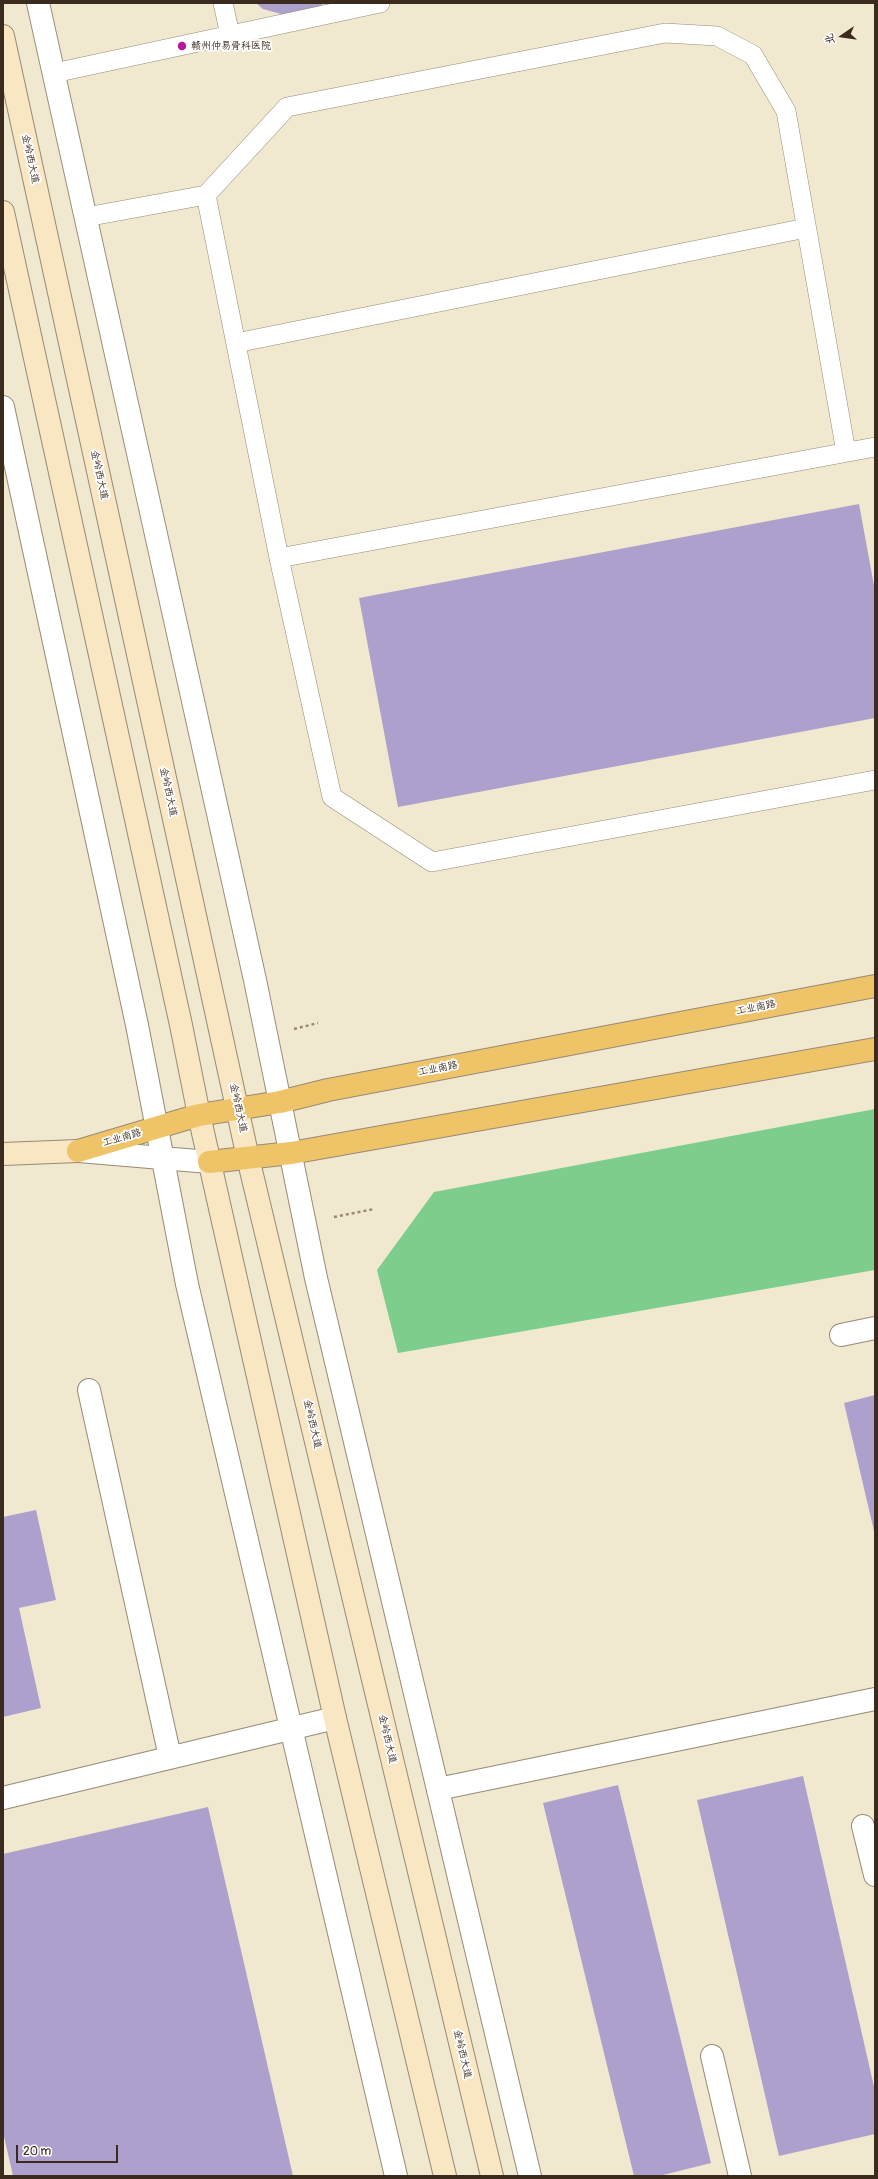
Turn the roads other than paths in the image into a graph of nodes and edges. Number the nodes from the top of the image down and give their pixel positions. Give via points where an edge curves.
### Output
1 (38, 3) edge
2 (223, 3) edge
3 (380, 3) edge
4 (230, 35) junction
5 (3, 36) edge
6 (54, 73) junction
7 (206, 195) junction
8 (3, 212) edge
9 (86, 217) junction
10 (806, 228) junction
11 (236, 343) junction
12 (3, 407) edge
13 (875, 447) edge
14 (846, 452) junction
15 (279, 558) junction
16 (875, 780) edge
17 (875, 986) edge
18 (875, 1048) edge
19 (280, 1102) junction
20 (238, 1110) junction
21 (198, 1116) junction
22 (157, 1128) junction
23 (78, 1151) junction
24 (291, 1153) junction
25 (3, 1154) edge
26 (163, 1158) junction
27 (248, 1158) junction
28 (209, 1162) junction
29 (875, 1328) edge
30 (841, 1334) dead end
31 (90, 1390) dead end
32 (875, 1699) edge
33 (335, 1718) junction
34 (291, 1728) junction
35 (170, 1757) junction
36 (438, 1789) junction
37 (3, 1798) edge
38 (863, 1826) dead end
39 (875, 1875) edge
40 (712, 2056) dead end
41 (396, 2176) edge
42 (445, 2176) edge
43 (492, 2176) edge
44 (530, 2176) edge
45 (740, 2176) edge

1 - 6 street
2 - 4 lane
3 - 4 lane
4 - 6 lane
5 - 20 main road, 金岭西大道
6 - 9 street
7 - 9 lane
7 - 10 lane via 287,107 673,33 717,36 753,55 786,111
7 - 11 lane
8 - 21 main road via 181,1026
9 - 19 street via 256,980
10 - 11 lane
10 - 14 lane
11 - 15 lane
12 - 22 street
13 - 14 lane
14 - 15 lane
15 - 16 lane via 332,797 432,862
17 - 19 main road, 工业南路 via 328,1090
18 - 24 main road
19 - 20 main road, 工业南路
19 - 24 street
20 - 21 main road, 工业南路
20 - 27 main road, 金岭西大道
21 - 22 main road, 工业南路
21 - 28 main road
22 - 23 main road, 工业南路
22 - 26 street
23 - 25 main road, 工业南路
23 - 26 street
24 - 27 main road
24 - 36 street via 318,1285
26 - 28 street
26 - 34 street via 187,1284
27 - 28 main road
27 - 43 main road, 金岭西大道
28 - 33 main road
29 - 30 street
31 - 35 street
32 - 36 street
33 - 34 street
33 - 42 main road
34 - 35 street
34 - 41 street
35 - 37 street
36 - 44 street
38 - 39 street
40 - 45 street

